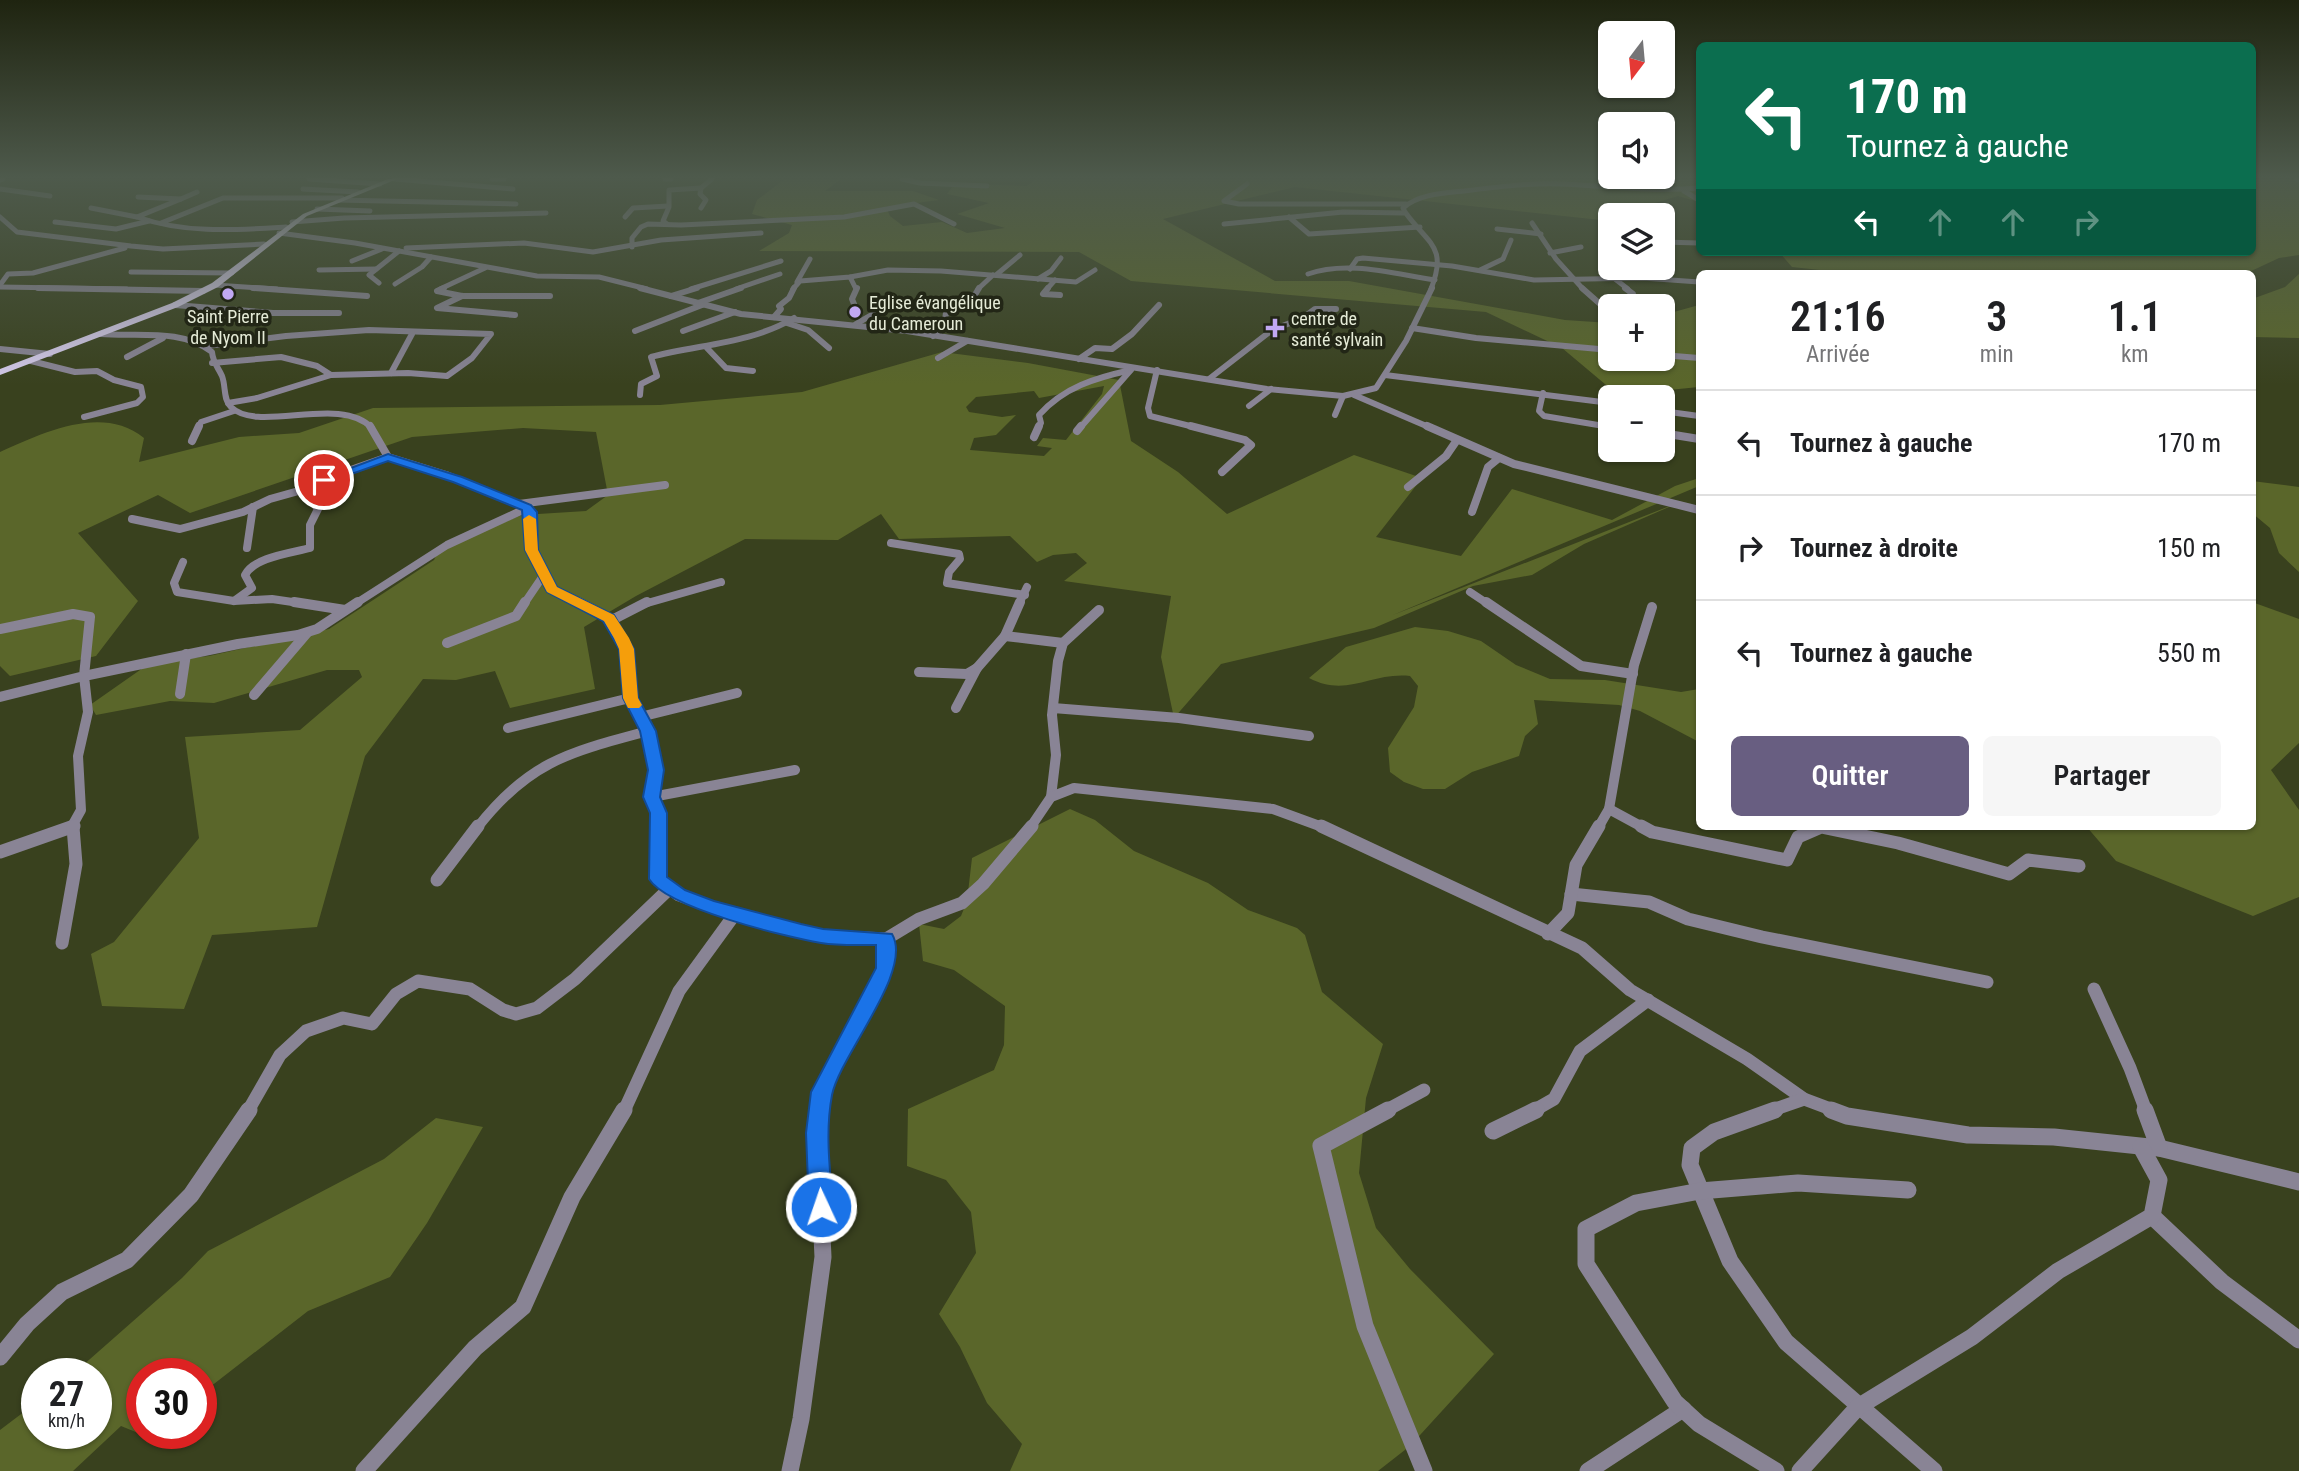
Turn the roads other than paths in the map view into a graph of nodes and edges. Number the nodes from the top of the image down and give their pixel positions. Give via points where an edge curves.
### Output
1 (125, 248) edge
2 (260, 248) edge
3 (375, 248) edge
4 (412, 248) edge
5 (552, 248) edge
6 (627, 248) edge
7 (1435, 248) edge
8 (1508, 248) edge
9 (1547, 248) edge
10 (1578, 248) edge
11 (384, 249) junction
12 (399, 251) junction
13 (1550, 253) junction
14 (1020, 255) dead end
15 (431, 257) junction
16 (1061, 258) dead end
17 (810, 259) dead end
18 (352, 261) dead end
19 (781, 261) dead end
20 (1437, 264) junction
21 (487, 267) junction
22 (376, 269) junction
23 (1350, 269) junction
24 (319, 270) dead end
25 (1094, 270) dead end
26 (1477, 271) junction
27 (131, 272) dead end
28 (232, 273) junction
29 (780, 274) dead end
30 (1308, 274) dead end
31 (995, 275) junction
32 (850, 277) junction
33 (1038, 279) junction
34 (1598, 279) edge
35 (1055, 280) junction
36 (1435, 280) junction
37 (1574, 280) junction
38 (1616, 280) edge
39 (1671, 280) edge
40 (797, 282) junction
41 (1696, 282) edge
42 (379, 283) dead end
43 (395, 284) dead end
44 (215, 285) junction
45 (0, 286) edge
46 (203, 291) junction
47 (1633, 294) edge
48 (1060, 295) dead end
49 (367, 296) dead end
50 (462, 296) junction
51 (550, 296) dead end
52 (671, 296) junction
53 (930, 301) dead end
54 (1598, 302) edge
55 (700, 304) junction
56 (853, 304) dead end
57 (175, 305) junction
58 (969, 305) dead end
59 (1159, 305) dead end
60 (882, 309) dead end
61 (1336, 309) dead end
62 (735, 312) junction
63 (339, 313) dead end
64 (514, 315) dead end
65 (774, 317) junction
66 (794, 318) junction
67 (787, 323) junction
68 (856, 324) junction
69 (1412, 328) junction
70 (635, 331) dead end
71 (683, 331) dead end
72 (101, 334) junction
73 (412, 334) junction
74 (933, 335) junction
75 (166, 337) junction
76 (967, 341) junction
77 (207, 346) junction
78 (707, 348) junction
79 (829, 348) dead end
80 (0, 349) edge
81 (1598, 349) edge
82 (50, 354) junction
83 (1675, 356) edge
84 (127, 357) dead end
85 (938, 358) dead end
86 (1696, 358) edge
87 (1079, 359) junction
88 (31, 361) junction
89 (212, 363) junction
90 (1133, 368) junction
91 (1157, 370) junction
92 (753, 371) dead end
93 (0, 372) edge
94 (391, 373) junction
95 (331, 375) junction
96 (1385, 375) junction
97 (1209, 379) junction
98 (1271, 389) junction
99 (1543, 393) junction
100 (640, 395) dead end
101 (1348, 395) junction
102 (1598, 401) edge
103 (1249, 406) dead end
104 (231, 407) junction
105 (1675, 413) edge
106 (1335, 415) dead end
107 (1696, 416) edge
108 (84, 417) dead end
109 (1598, 425) edge
110 (1077, 431) dead end
111 (1675, 435) edge
112 (1034, 437) dead end
113 (1696, 439) edge
114 (1457, 440) junction
115 (192, 441) dead end
116 (388, 457) junction
117 (1499, 458) junction
118 (1222, 472) dead end
119 (320, 485) junction
120 (665, 485) dead end
121 (1408, 487) dead end
122 (523, 506) junction
123 (253, 507) junction
124 (1696, 509) edge
125 (1472, 512) dead end
126 (132, 519) dead end
127 (891, 543) dead end
128 (247, 548) dead end
129 (183, 562) dead end
130 (545, 573) junction
131 (721, 582) dead end
132 (1470, 592) dead end
133 (234, 601) junction
134 (1652, 607) dead end
135 (345, 610) junction
136 (1099, 610) dead end
137 (610, 621) junction
138 (0, 629) edge
139 (307, 633) junction
140 (1004, 636) junction
141 (447, 643) dead end
142 (1063, 643) junction
143 (187, 654) junction
144 (977, 668) junction
145 (919, 672) dead end
146 (1633, 674) junction
147 (84, 676) junction
148 (180, 694) dead end
149 (737, 694) dead end
150 (254, 695) dead end
151 (0, 697) edge
152 (630, 698) junction
153 (956, 708) dead end
154 (1053, 708) junction
155 (640, 717) junction
156 (509, 728) dead end
157 (648, 731) junction
158 (1309, 736) dead end
159 (795, 770) dead end
160 (652, 797) junction
161 (1051, 797) junction
162 (1609, 809) junction
163 (73, 827) junction
164 (1813, 830) edge
165 (1835, 830) edge
166 (0, 852) edge
167 (2079, 866) dead end
168 (437, 880) dead end
169 (670, 888) junction
170 (1571, 894) junction
171 (735, 914) junction
172 (1548, 934) junction
173 (886, 939) junction
174 (62, 943) dead end
175 (1987, 982) dead end
176 (2094, 989) dead end
177 (1648, 1000) junction
178 (1424, 1090) dead end
179 (1804, 1099) junction
180 (1493, 1131) dead end
181 (2150, 1147) junction
182 (2299, 1182) edge
183 (1700, 1191) junction
184 (1908, 1191) dead end
185 (2152, 1216) junction
186 (2299, 1340) edge
187 (0, 1356) edge
188 (1858, 1408) junction
189 (1683, 1409) junction
190 (365, 1471) edge
191 (790, 1471) edge
192 (1424, 1471) edge
193 (1588, 1471) edge
194 (1776, 1471) edge
195 (1800, 1471) edge
196 (1934, 1471) edge

1 - 45 street via 33,273 8,274
2 - 28 main road
3 - 11 street
4 - 11 street
5 - 6 street via 593,252
7 - 20 street
8 - 26 street via 1503,259
9 - 13 street
10 - 13 street
11 - 12 street
11 - 18 street
12 - 15 street
12 - 22 street
13 - 37 street
14 - 31 street
15 - 21 street
15 - 43 street
16 - 33 street
17 - 40 street
19 - 52 street
20 - 23 street via 1363,258
20 - 26 street
20 - 36 street
21 - 50 street via 437,291
21 - 52 street via 543,277 599,277
22 - 24 street
22 - 42 street via 369,276
23 - 30 street via 1319,268
23 - 36 street
25 - 35 street via 1076,282
26 - 37 street
27 - 28 street
28 - 44 main road
29 - 55 street
31 - 32 street via 888,270
31 - 33 street
31 - 58 street via 978,289
32 - 40 street
32 - 56 street via 857,288
33 - 35 street
34 - 37 street
35 - 48 street via 1043,294
36 - 69 street
37 - 54 street
38 - 47 street
39 - 41 street
40 - 65 street
44 - 46 main road
44 - 49 street
45 - 46 street
46 - 57 main road
50 - 51 street
50 - 64 street via 437,308
52 - 55 street
53 - 74 street via 947,305 945,326
55 - 62 street
55 - 70 street
57 - 63 street
57 - 72 main road
59 - 87 street via 1111,349 1095,348
60 - 68 street
61 - 97 street via 1315,309 1272,330
62 - 65 street
62 - 71 street
65 - 66 street
66 - 67 street
66 - 68 street
67 - 78 street via 772,332
67 - 79 street via 808,330
68 - 74 street
69 - 81 street
69 - 96 street
72 - 75 street
72 - 82 main road
73 - 77 street via 374,330 320,333
73 - 94 street
73 - 94 street via 491,334 476,354 450,375
74 - 76 street
75 - 77 street
75 - 84 street
76 - 85 street
76 - 87 street
77 - 89 street
78 - 92 street via 719,366
78 - 100 street via 651,357 657,376 641,384
80 - 82 street
82 - 88 main road
83 - 86 street
87 - 90 street
88 - 93 main road
88 - 108 street via 75,372 97,371 141,387 143,397 137,402
89 - 95 street via 281,357 317,366
89 - 104 street via 221,375
90 - 91 street
90 - 110 street
90 - 112 street via 1068,390 1039,415 1041,423
91 - 97 street
91 - 118 street via 1147,408 1150,416 1251,445
94 - 95 street
95 - 104 street
96 - 99 street
96 - 101 street via 1370,391
97 - 98 street
98 - 101 street
98 - 103 street
99 - 102 street
99 - 109 street via 1539,411 1544,416
101 - 106 street
101 - 114 street
104 - 115 street via 201,422
104 - 116 street via 259,416 358,417 371,426
105 - 107 street
111 - 113 street
114 - 117 street
114 - 121 street via 1446,456
116 - 119 street
116 - 122 street
117 - 124 street
117 - 125 street via 1488,467 1485,486
119 - 123 street
119 - 133 street via 310,498 317,509 310,525 310,548 252,566 245,572 252,588
120 - 122 street
122 - 130 street via 531,512 531,550
122 - 135 street via 466,534
123 - 126 street via 180,529
123 - 128 street
127 - 140 street via 959,554 947,583 1026,591
129 - 133 street via 174,583 177,592
130 - 137 street via 552,589
130 - 141 street via 516,616
131 - 137 street via 650,601
132 - 146 street via 1581,666
133 - 135 street via 272,599
134 - 146 street
135 - 139 street
136 - 142 street
137 - 152 street via 626,649
138 - 147 street via 73,614 90,617
139 - 143 street
139 - 150 street
140 - 142 street
140 - 144 street
142 - 154 street
143 - 147 street
143 - 148 street
144 - 145 street via 967,674
144 - 153 street
146 - 162 street
147 - 151 street
147 - 163 street via 88,712 78,756 81,810
149 - 155 street
152 - 155 street
152 - 156 street
154 - 158 street via 1179,718
154 - 161 street via 1056,755
155 - 157 street
157 - 160 street via 656,770
157 - 168 street via 581,749 531,772 494,807
159 - 160 street
160 - 169 street via 658,813 658,879
161 - 172 street via 1074,788 1102,789 1273,808 1321,826
161 - 173 street via 1039,817 962,903 919,919
162 - 164 street via 1652,832 1787,860 1798,836
162 - 170 street via 1576,864
163 - 166 street
163 - 174 street via 76,864
165 - 167 street via 2009,874 2028,860
169 - 171 street
169 - 187 street via 578,977 545,1004 523,1014 495,1007 478,991 418,981 396,994 372,1024 343,1018 306,1031 280,1055 191,1195 127,1260 62,1292
170 - 172 street via 1568,914
170 - 175 street via 1649,902 1688,919 1762,937
171 - 173 street via 823,936
171 - 190 street via 679,991 621,1117 572,1197 523,1307 475,1348
172 - 177 street via 1582,948
173 - 191 street via 886,968 822,1092 817,1133 823,1257
176 - 181 street via 2130,1068
177 - 179 street
177 - 180 street via 1580,1051 1554,1099
178 - 192 street via 1321,1146 1365,1326
179 - 181 street via 1847,1116 1916,1128
179 - 183 street via 1714,1132 1692,1148 1690,1165
181 - 182 street
181 - 185 street via 2159,1180
183 - 184 street via 1798,1183
183 - 188 street via 1730,1261 1786,1342
183 - 189 street via 1636,1203 1586,1229 1586,1264
185 - 186 street via 2222,1282
185 - 188 street via 2058,1271 1972,1337
188 - 195 street
188 - 196 street
189 - 193 street
189 - 194 street via 1699,1424

